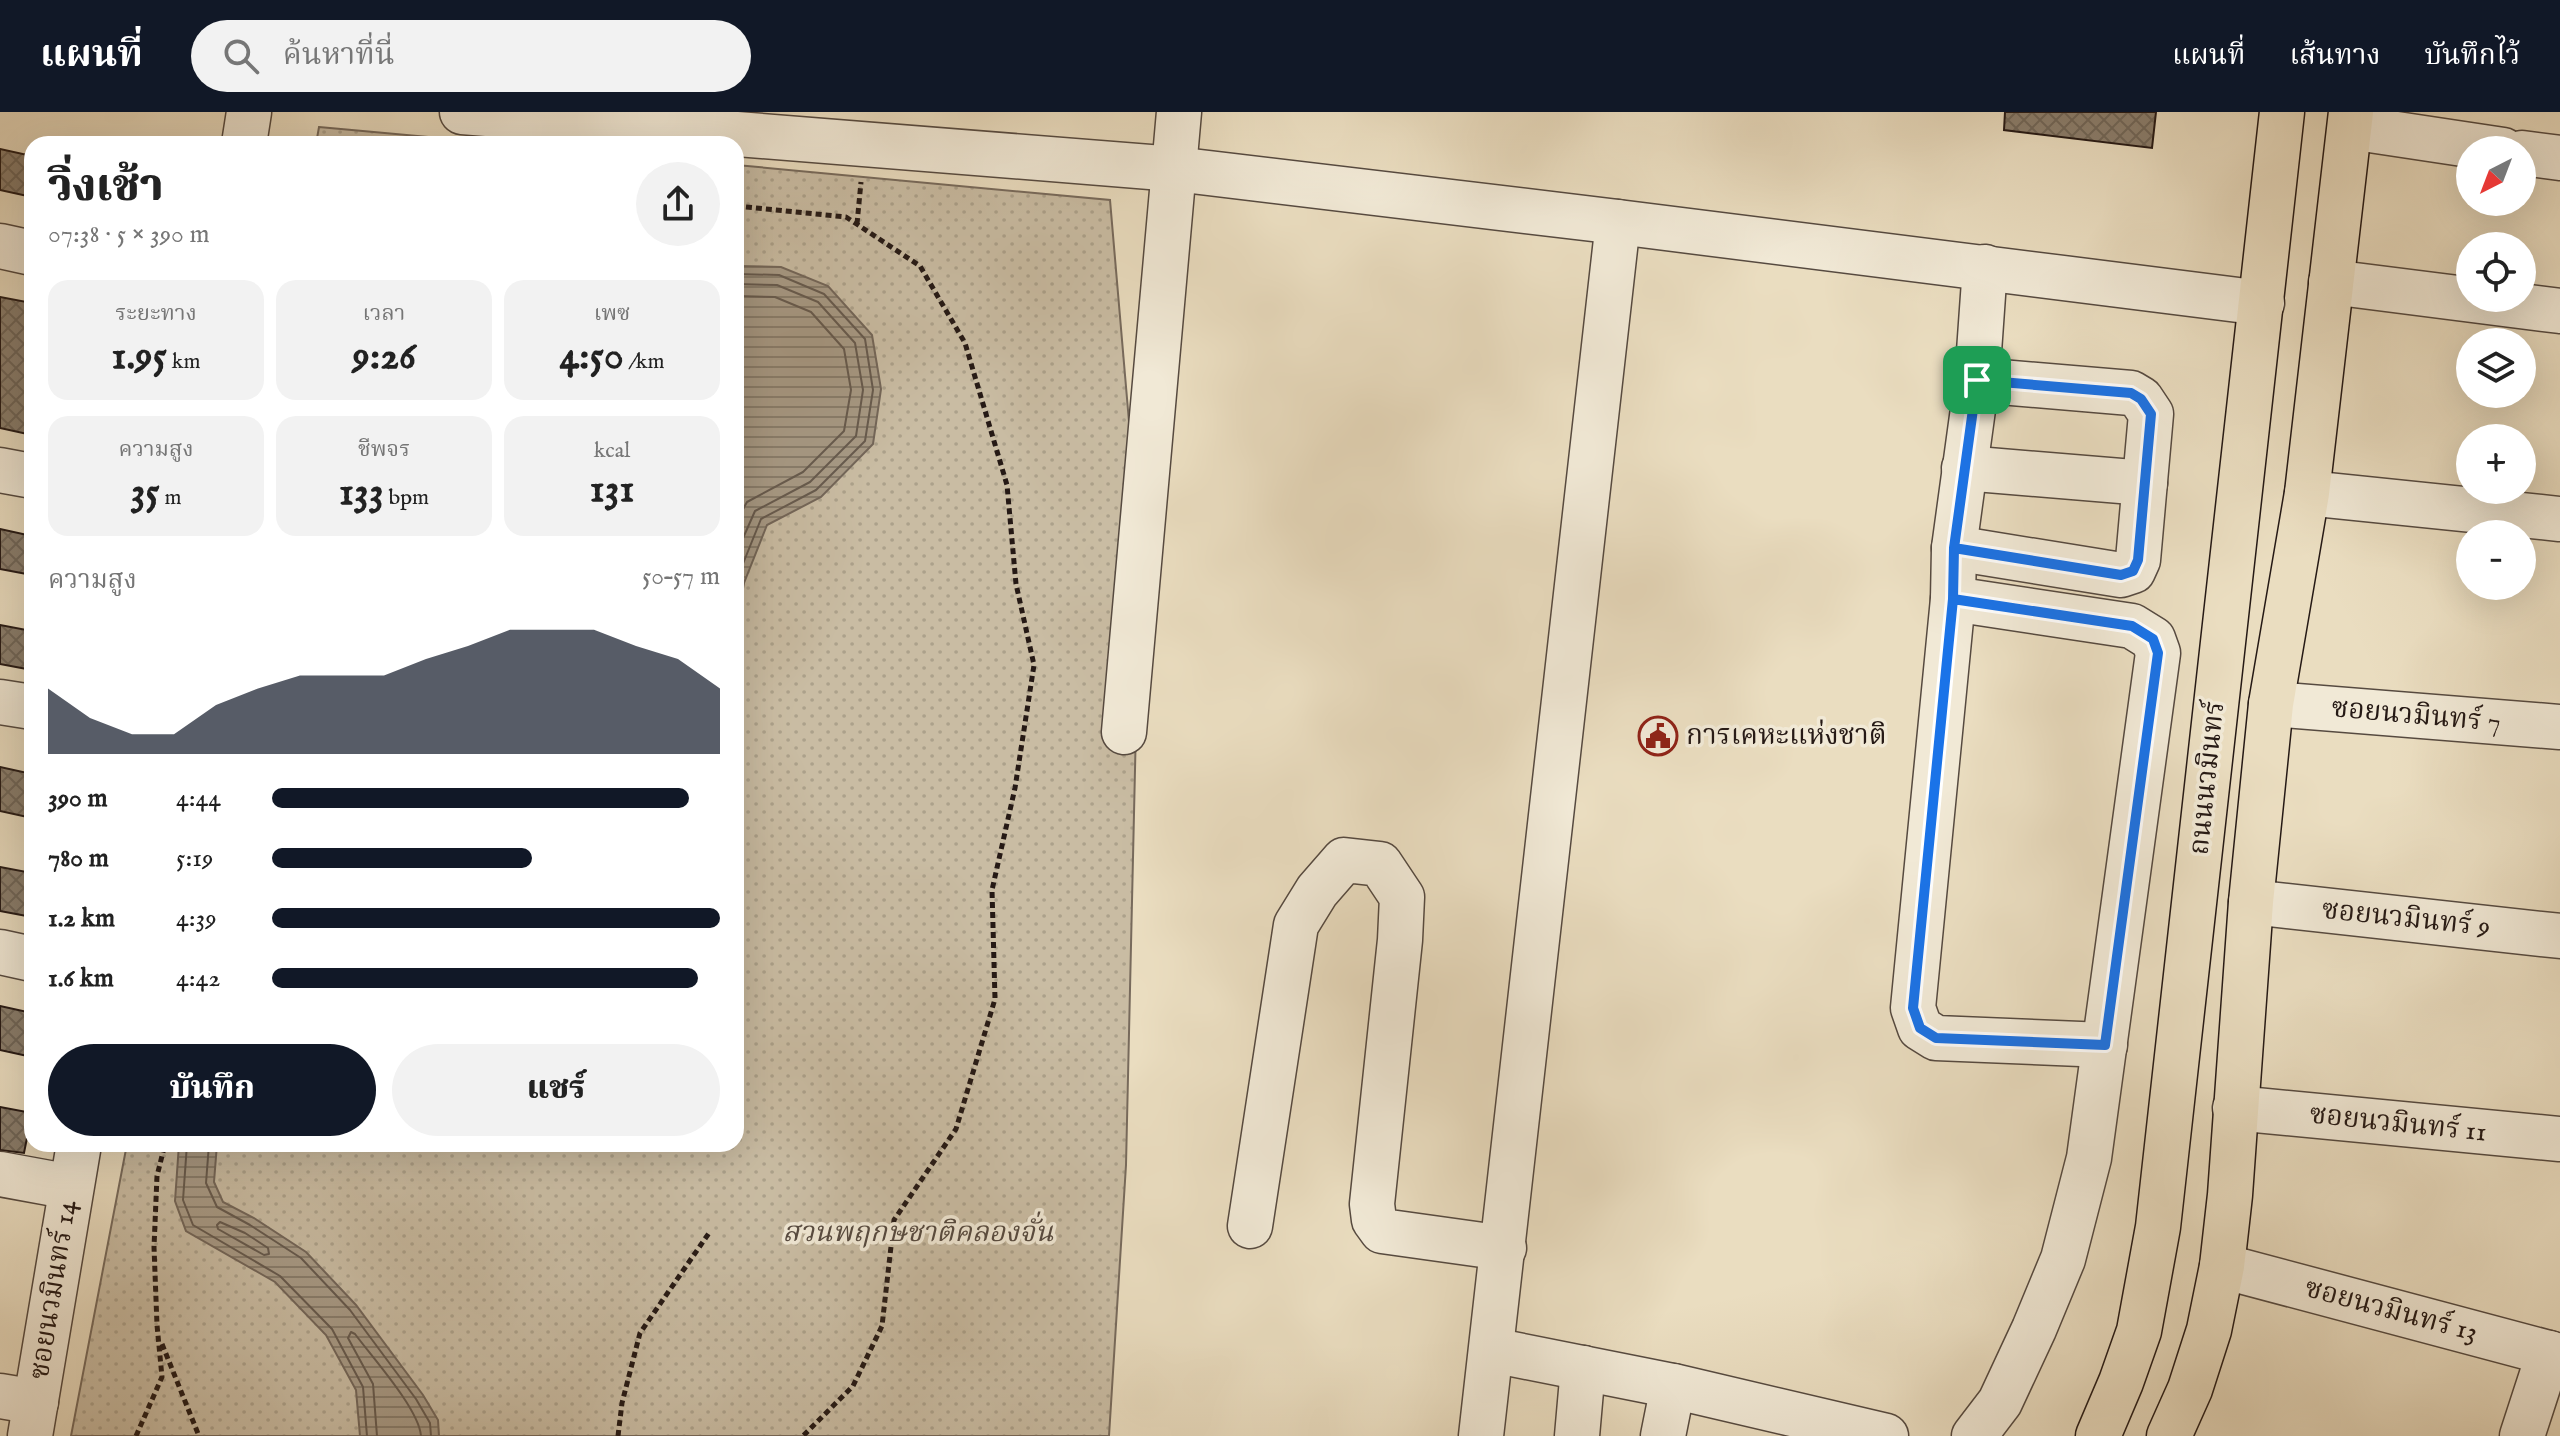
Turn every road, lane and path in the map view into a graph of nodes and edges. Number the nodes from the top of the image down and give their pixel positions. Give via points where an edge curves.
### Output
1 (249, 112) edge
2 (462, 112) edge
3 (1179, 112) edge
4 (2282, 112) edge
5 (2350, 120) edge
6 (245, 136) edge
7 (2456, 141) edge
8 (2536, 155) edge
9 (2560, 158) edge
10 (1175, 169) junction
11 (861, 182) dead end
12 (744, 207) edge
13 (1618, 222) junction
14 (857, 224) junction
15 (0, 246) edge
16 (24, 251) edge
17 (1985, 267) junction
18 (2331, 282) junction
19 (2262, 303) junction
20 (2560, 311) edge
21 (1977, 380) junction
22 (1964, 468) junction
23 (0, 470) edge
24 (24, 474) edge
25 (2145, 483) junction
26 (2307, 493) junction
27 (2560, 519) edge
28 (1954, 548) junction
29 (1953, 599) junction
30 (0, 702) edge
31 (2271, 704) junction
32 (24, 706) edge
33 (2560, 727) edge
34 (1124, 732) dead end
35 (2251, 902) junction
36 (2560, 936) edge
37 (0, 952) edge
38 (24, 957) edge
39 (2105, 1045) junction
40 (2235, 1108) junction
41 (2560, 1139) edge
42 (78, 1152) edge
43 (163, 1152) edge
44 (0, 1174) edge
45 (71, 1187) junction
46 (1250, 1226) dead end
47 (709, 1233) dead end
48 (1504, 1248) junction
49 (2222, 1266) junction
50 (158, 1334) junction
51 (1492, 1350) junction
52 (2554, 1355) edge
53 (1583, 1368) junction
54 (1673, 1386) junction
55 (22, 1411) edge
56 (136, 1436) edge
57 (199, 1436) edge
58 (618, 1436) edge
59 (803, 1436) edge
60 (1481, 1436) edge
61 (1577, 1436) edge
62 (1663, 1436) edge
63 (1886, 1436) edge
64 (1974, 1436) edge
65 (2098, 1436) edge
66 (2169, 1436) edge
67 (2522, 1436) edge

1 - 6 street
2 - 10 street
3 - 10 street
4 - 19 main road, ถนนนวมินทร์
5 - 7 street
5 - 18 main road, ถนนนวมินทร์
8 - 9 street
10 - 13 street
10 - 34 street
11 - 14 path
12 - 14 path via 846,217
13 - 17 street
13 - 48 street
14 - 59 path via 920,266 965,343 1007,485 1016,584 1034,665 992,890 995,999 956,1129 894,1220 882,1326 853,1386
15 - 16 street
17 - 19 street
17 - 21 street
18 - 20 street
18 - 26 main road, ถนนนวมินทร์
19 - 65 main road, ถนนนวมินทร์ via 2158,1227 2139,1331
21 - 22 street
21 - 25 street via 2134,393 2151,414
22 - 25 street
22 - 28 street
23 - 24 street
25 - 28 street via 2133,571 2121,575
26 - 27 street
26 - 31 main road, ถนนนวมินทร์
28 - 29 street
29 - 39 street via 2132,626 2153,639 2158,653
29 - 39 street via 1913,1008 1920,1028 1936,1038
30 - 32 street
31 - 33 street, ซอยนวมินทร์ 7
31 - 35 main road, ถนนนวมินทร์
35 - 36 street, ซอยนวมินทร์ 9
35 - 40 main road, ถนนนวมินทร์
37 - 38 street
39 - 64 street via 2089,1158 2063,1259 2000,1402
40 - 41 street, ซอยนวมินทร์ 11
40 - 49 main road, ถนนนวมินทร์
42 - 45 street, ซอยนวมินทร์ 14
43 - 50 path via 154,1247
44 - 45 street
45 - 55 street, ซอยนวมินทร์ 14
46 - 48 street via 1296,925 1344,860 1380,864 1402,897 1374,1220 1382,1231
47 - 58 path via 640,1333
48 - 51 street
49 - 52 street, ซอยนวมินทร์ 13
49 - 66 main road, ถนนนวมินทร์ via 2209,1330
50 - 56 path via 162,1377
50 - 57 path
51 - 53 street
51 - 60 street
52 - 67 street
53 - 54 street
53 - 61 street
54 - 62 street
54 - 63 street

